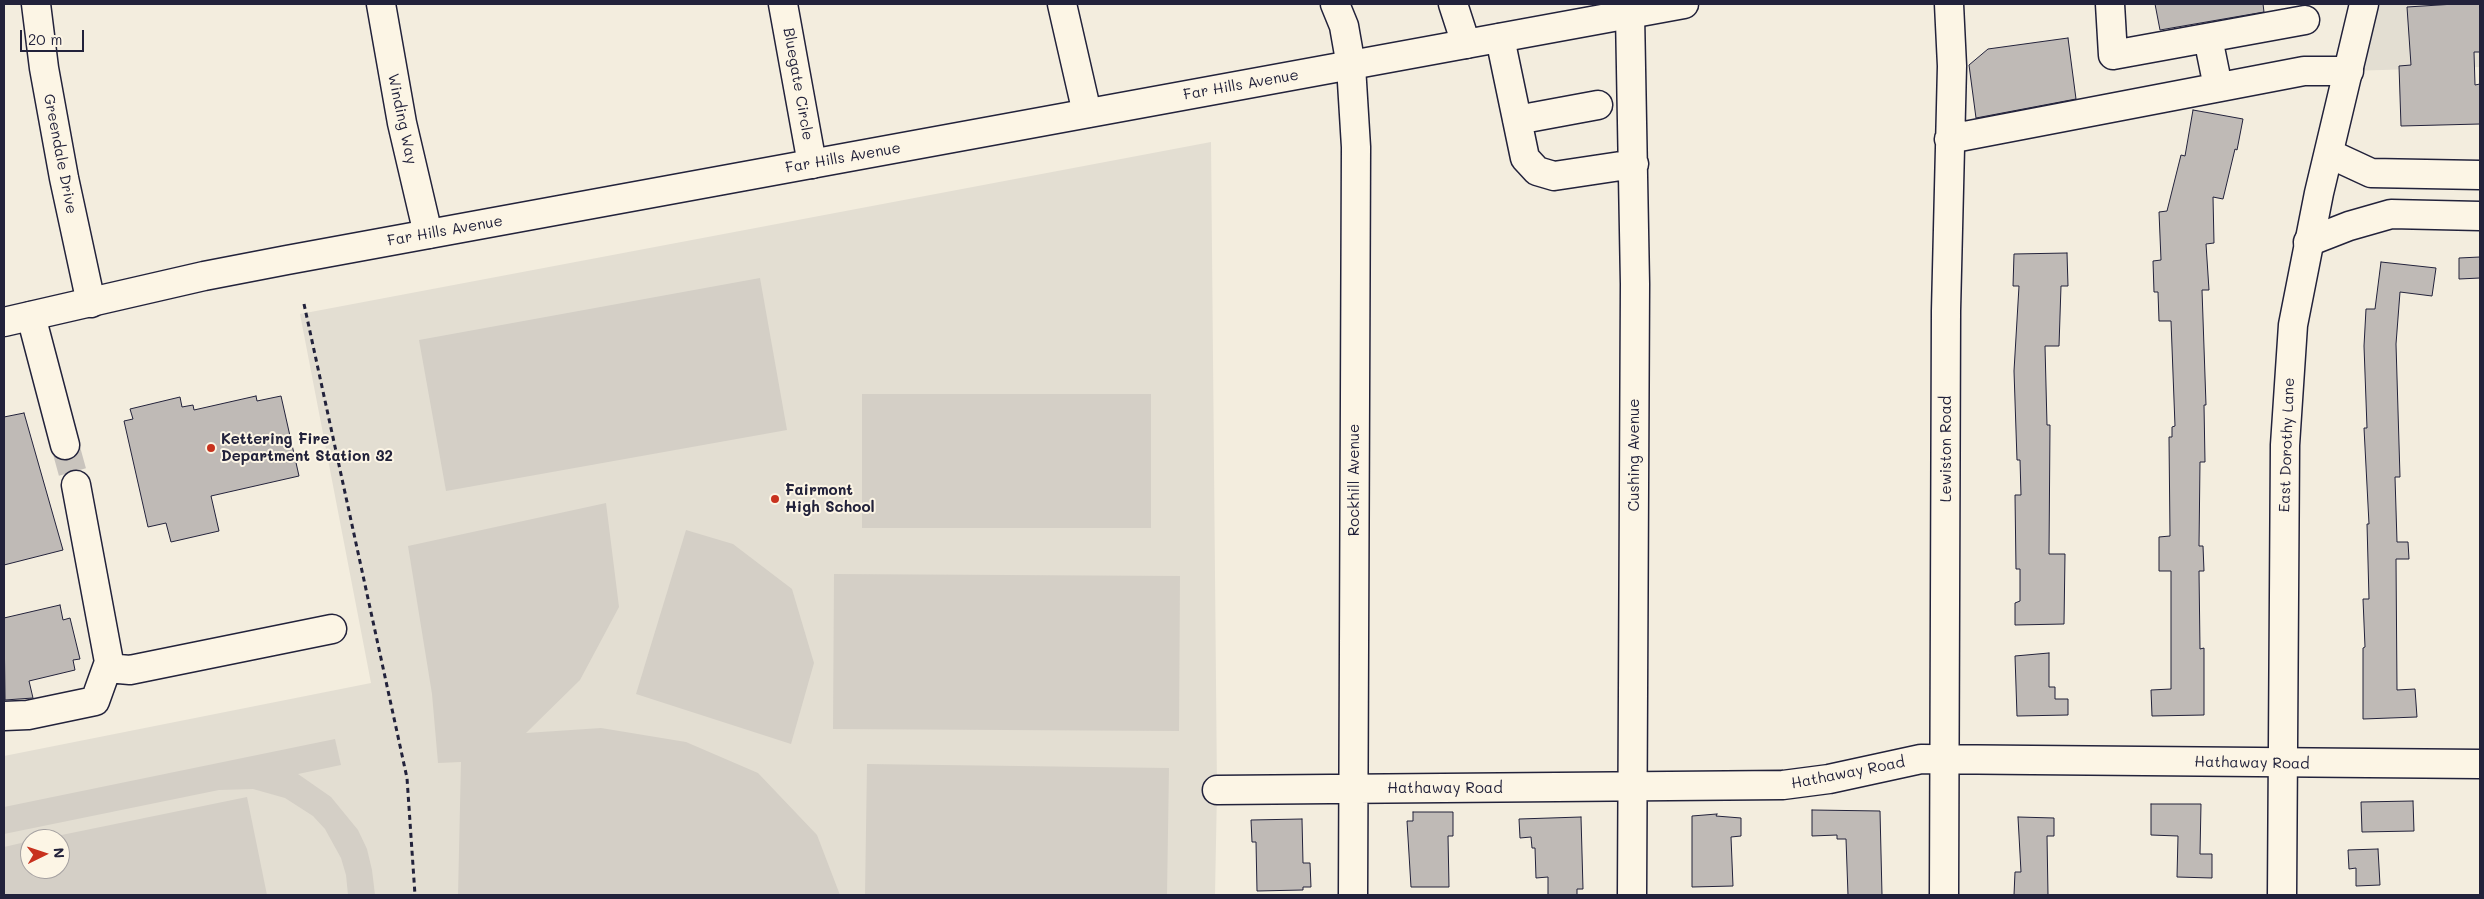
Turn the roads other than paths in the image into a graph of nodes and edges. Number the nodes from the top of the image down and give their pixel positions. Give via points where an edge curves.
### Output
1 (36, 4) edge
2 (381, 4) edge
3 (783, 4) edge
4 (1062, 4) edge
5 (1335, 4) edge
6 (1452, 4) edge
7 (1684, 4) edge
8 (1949, 4) edge
9 (2110, 4) edge
10 (2365, 8) edge
11 (1594, 12) edge
12 (1630, 14) junction
13 (2305, 20) dead end
14 (1500, 38) junction
15 (2208, 38) junction
16 (1466, 44) junction
17 (1351, 66) junction
18 (2349, 71) junction
19 (2218, 88) junction
20 (1598, 105) dead end
21 (1087, 113) junction
22 (1517, 120) junction
23 (1949, 139) junction
24 (2330, 154) junction
25 (812, 164) junction
26 (1634, 164) junction
27 (2480, 174) edge
28 (2480, 216) edge
29 (428, 234) junction
30 (2308, 242) junction
31 (90, 303) junction
32 (31, 316) junction
33 (4, 322) edge
34 (65, 445) tunnel mouth
35 (76, 486) tunnel mouth
36 (332, 629) dead end
37 (107, 668) junction
38 (4, 716) edge
39 (1944, 759) junction
40 (2282, 763) junction
41 (2480, 764) edge
42 (1633, 786) junction
43 (1353, 788) junction
44 (1217, 790) dead end
45 (1353, 895) edge
46 (1632, 895) edge
47 (1944, 895) edge
48 (2282, 895) edge

1 - 31 street, Greendale Drive via 44,68
2 - 29 street, Winding Way via 402,123
3 - 25 street, Bluegate Circle
4 - 21 street
5 - 17 street, Rockhill Avenue via 1344,26
6 - 16 street
7 - 12 street, Far Hills Avenue
8 - 23 street, Lewiston Road via 1952,66
9 - 15 street via 2113,55
10 - 18 street, East Dorothy Lane
11 - 12 street, Far Hills Avenue
11 - 14 street, Far Hills Avenue
12 - 26 street, Cushing Avenue
13 - 15 street
14 - 16 street, Far Hills Avenue
14 - 22 street
15 - 19 street
16 - 17 street, Far Hills Avenue
17 - 21 street, Far Hills Avenue
17 - 43 street, Rockhill Avenue via 1356,148
18 - 19 street via 2304,71
18 - 24 street, East Dorothy Lane
19 - 23 street
20 - 22 street
21 - 25 street, Far Hills Avenue
22 - 26 street via 1525,158 1537,172 1554,176
23 - 39 street, Lewiston Road
24 - 27 street via 2371,173
24 - 30 street, East Dorothy Lane
25 - 29 street, Far Hills Avenue
26 - 42 street, Cushing Avenue
28 - 30 street via 2391,214
29 - 31 street, Far Hills Avenue via 204,276
30 - 40 street, East Dorothy Lane via 2293,325 2285,445
31 - 32 street, Far Hills Avenue
32 - 33 street, Far Hills Avenue
32 - 34 street
35 - 37 street via 109,662
36 - 37 street via 130,670
37 - 38 street via 96,701 28,715
39 - 40 street, Hathaway Road
39 - 42 street, Hathaway Road via 1908,761 1829,779 1783,785
39 - 47 street, Lewiston Road
40 - 41 street, Hathaway Road
40 - 48 street, East Dorothy Lane
42 - 43 street, Hathaway Road
42 - 46 street, Cushing Avenue
43 - 44 street, Hathaway Road
43 - 45 street, Rockhill Avenue

